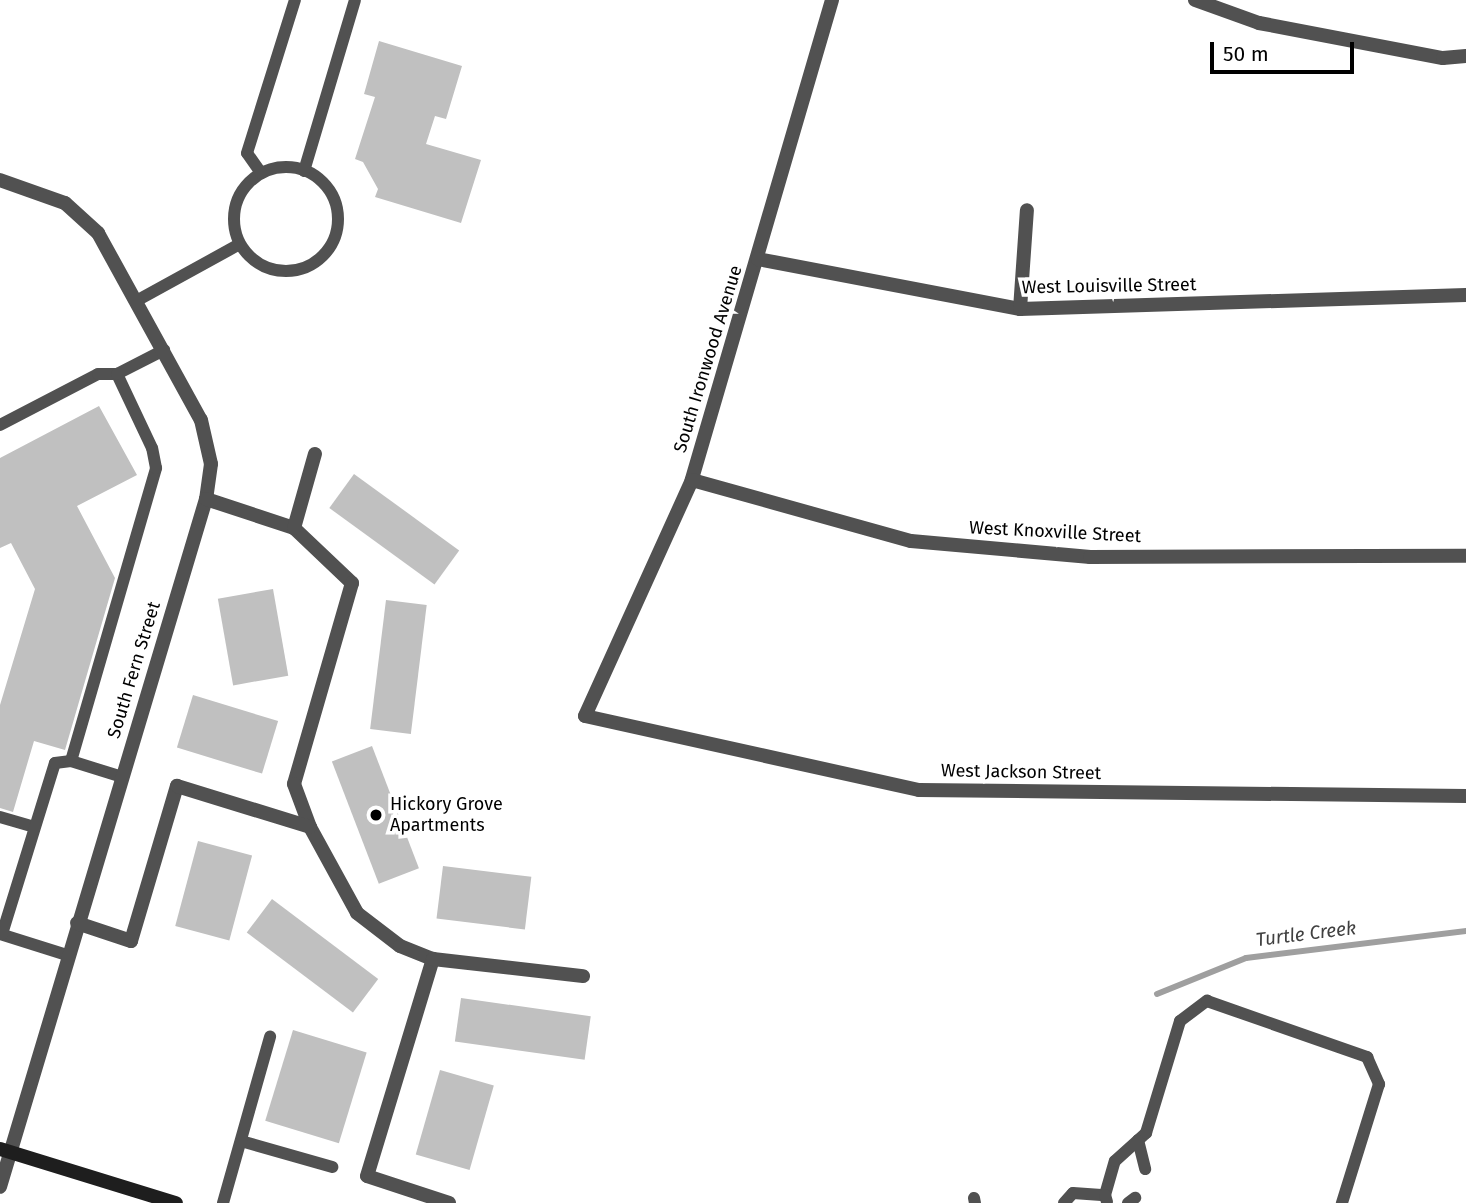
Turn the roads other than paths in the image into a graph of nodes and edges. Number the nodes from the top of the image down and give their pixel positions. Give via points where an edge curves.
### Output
1 (295, 0) edge
2 (355, 0) edge
3 (832, 0) edge
4 (1195, 0) edge
5 (1466, 56) edge
6 (304, 171) junction
7 (261, 173) junction
8 (0, 180) edge
9 (1027, 210) dead end
10 (240, 244) junction
11 (758, 259) junction
12 (1466, 295) edge
13 (138, 300) junction
14 (1020, 309) junction
15 (164, 350) junction
16 (117, 374) junction
17 (0, 425) edge
18 (315, 454) dead end
19 (692, 480) junction
20 (206, 499) junction
21 (294, 528) junction
22 (1466, 556) edge
23 (585, 716) joint
24 (71, 761) junction
25 (122, 777) junction
26 (1466, 796) edge
27 (0, 817) edge
28 (34, 827) junction
29 (310, 827) junction
30 (77, 923) junction
31 (1, 934) edge
32 (67, 955) junction
33 (433, 959) junction
34 (583, 976) dead end
35 (270, 1037) dead end
36 (1138, 1140) junction
37 (241, 1141) junction
38 (4, 1151) edge
39 (332, 1167) dead end
40 (1145, 1169) dead end
41 (0, 1187) edge
42 (1106, 1199) edge
43 (176, 1203) edge
44 (223, 1203) edge
45 (449, 1203) edge
46 (1064, 1203) edge
47 (1342, 1203) edge

1 - 7 lane via 247,153
2 - 6 lane
3 - 11 street, South Ironwood Avenue
4 - 5 street via 1259,23 1443,58
6 - 7 lane via 277,167
6 - 10 lane via 333,196 338,213 330,247 318,260 284,271 267,267
7 - 10 lane via 248,183 236,204
8 - 13 street, South Fern Street via 65,203 87,219
9 - 14 street
10 - 13 lane
11 - 14 street, West Louisville Street
11 - 19 street, South Ironwood Avenue
12 - 14 street, West Louisville Street
13 - 15 street, South Fern Street
15 - 16 lane
15 - 20 street, South Fern Street via 201,419 211,464
16 - 17 lane via 98,374
16 - 24 lane via 152,448 156,468
18 - 21 street
19 - 22 street, West Knoxville Street via 911,541 1090,557
19 - 23 street, South Ironwood Avenue
20 - 21 street
20 - 25 street, South Fern Street
21 - 29 street via 352,583 294,784
23 - 26 street, West Jackson Street via 919,790
24 - 25 lane
24 - 28 lane via 55,763 51,769
25 - 30 street, South Fern Street
27 - 28 lane
28 - 31 lane
29 - 30 street via 177,786 131,941
29 - 33 street via 357,913 400,946
30 - 32 street, South Fern Street
31 - 32 lane
32 - 38 street, South Fern Street
33 - 34 street
33 - 45 street via 367,1176
35 - 37 lane
36 - 40 lane
36 - 42 lane via 1115,1161
36 - 47 lane via 1146,1133 1180,1021 1207,1001 1367,1057 1379,1084
37 - 39 lane
37 - 44 lane
38 - 41 street, South Fern Street
38 - 43 main road
42 - 46 lane via 1073,1193

